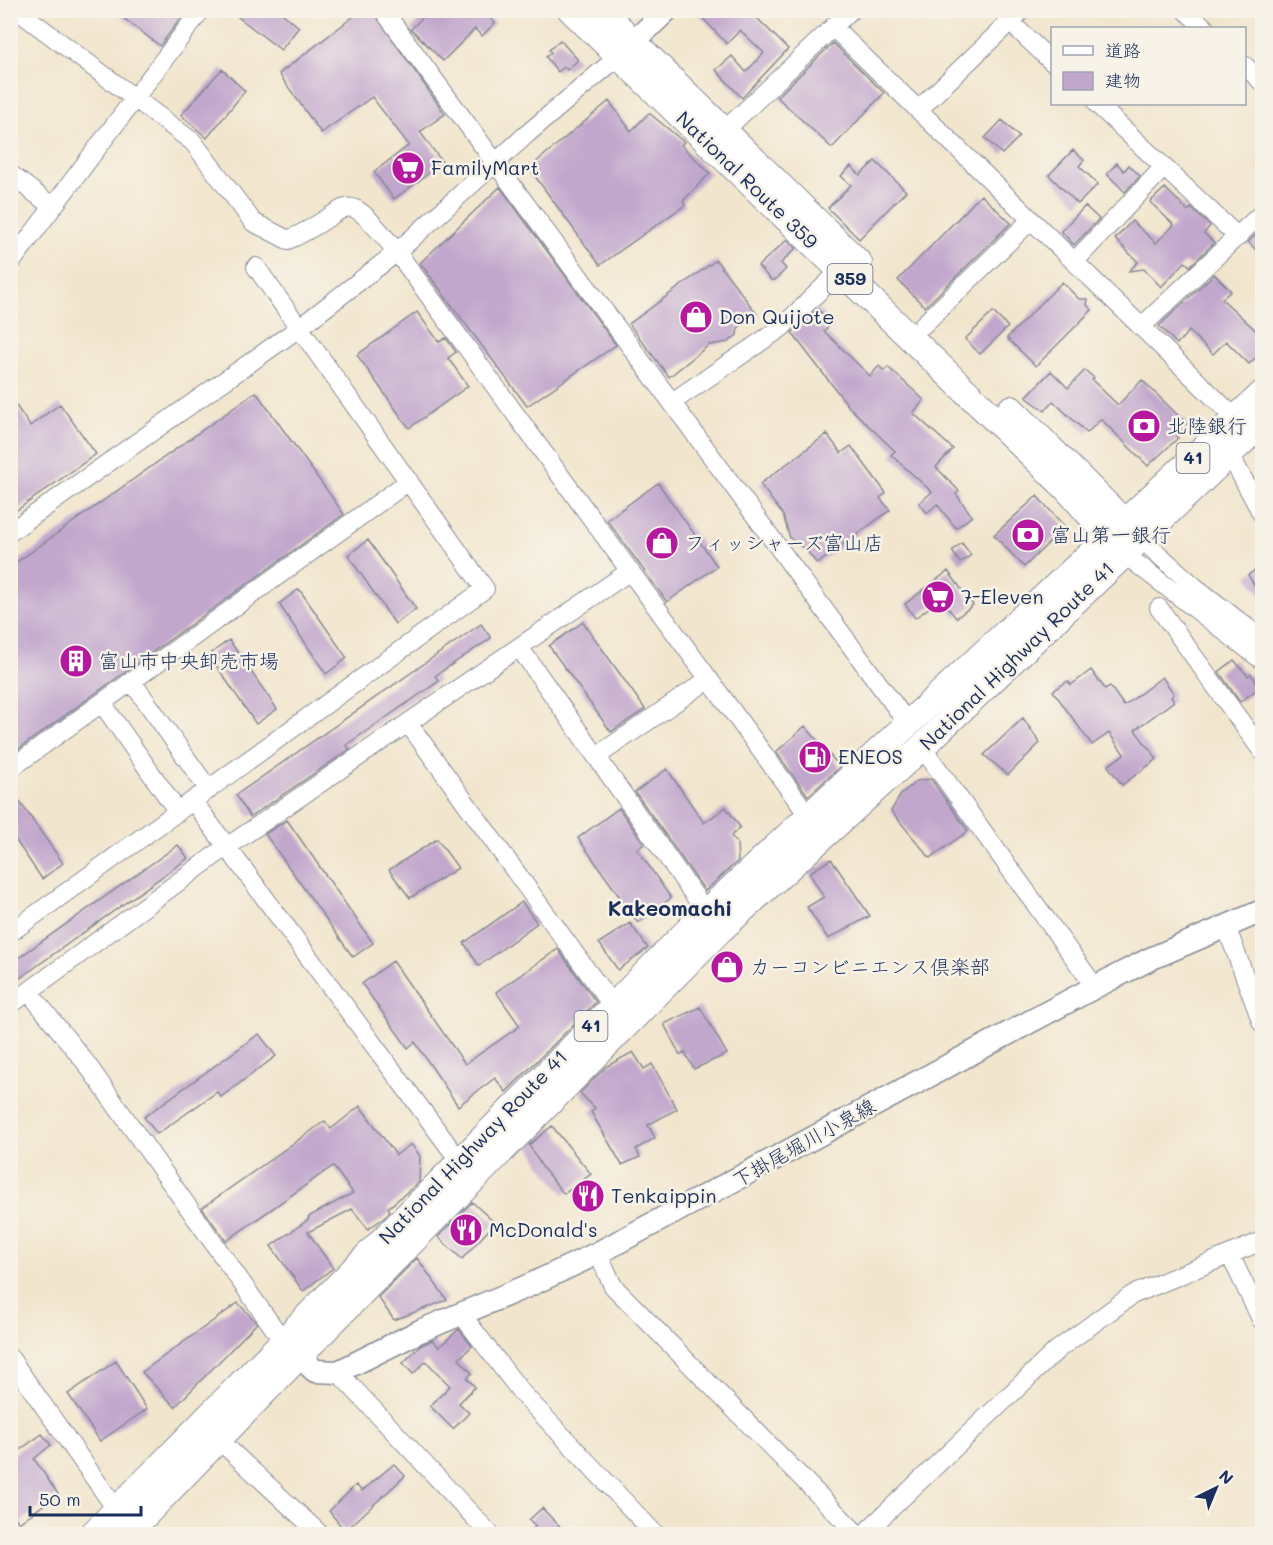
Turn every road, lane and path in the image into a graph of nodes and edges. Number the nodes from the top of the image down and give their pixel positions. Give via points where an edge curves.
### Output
1 (17, 10) edge
2 (201, 10) edge
3 (383, 10) edge
4 (571, 10) edge
5 (601, 10) edge
6 (667, 10) edge
7 (851, 10) edge
8 (1185, 10) edge
9 (1016, 16) edge
10 (38, 17) edge
11 (833, 27) junction
12 (1204, 27) edge
13 (627, 49) junction
14 (1051, 60) edge
15 (1246, 66) edge
16 (1263, 82) edge
17 (135, 100) junction
18 (1097, 105) edge
19 (918, 110) junction
20 (724, 131) junction
21 (496, 163) junction
22 (1164, 167) junction
23 (10, 174) edge
24 (53, 207) junction
25 (1263, 213) edge
26 (1031, 220) junction
27 (1238, 237) junction
28 (397, 252) junction
29 (1074, 262) junction
30 (10, 264) edge
31 (256, 267) dead end
32 (841, 270) junction
33 (923, 325) junction
34 (1142, 327) junction
35 (299, 328) junction
36 (1263, 394) edge
37 (672, 402) junction
38 (1236, 419) junction
39 (1263, 423) edge
40 (1229, 453) junction
41 (408, 481) junction
42 (1263, 514) edge
43 (10, 532) edge
44 (1124, 538) junction
45 (630, 571) junction
46 (1159, 608) dead end
47 (1207, 618) junction
48 (1181, 639) junction
49 (1263, 639) edge
50 (519, 647) junction
51 (1263, 660) edge
52 (709, 679) junction
53 (133, 683) junction
54 (102, 703) junction
55 (408, 723) junction
56 (916, 736) junction
57 (1263, 752) edge
58 (597, 756) junction
59 (10, 769) edge
60 (209, 790) junction
61 (186, 806) junction
62 (808, 815) junction
63 (226, 848) junction
64 (1263, 911) edge
65 (706, 912) junction
66 (1226, 926) junction
67 (10, 933) edge
68 (1095, 987) junction
69 (29, 992) junction
70 (10, 1005) edge
71 (612, 1005) junction
72 (1263, 1023) edge
73 (466, 1170) junction
74 (1263, 1241) edge
75 (598, 1253) junction
76 (1231, 1257) junction
77 (462, 1315) junction
78 (1263, 1321) edge
79 (291, 1349) junction
80 (10, 1358) edge
81 (338, 1372) junction
82 (219, 1440) junction
83 (116, 1509) junction
84 (316, 1533) edge
85 (93, 1534) edge
86 (127, 1534) edge
87 (490, 1534) edge
88 (655, 1534) edge
89 (857, 1534) edge
90 (864, 1534) edge

1 - 10 street
2 - 17 street
3 - 21 street
4 - 13 highway, National Route 359 / 359
5 - 13 highway, National Route 359 / 359
6 - 13 main road
7 - 11 street
8 - 12 street
9 - 14 street
9 - 19 street
10 - 17 street
11 - 19 street
11 - 20 street
13 - 20 highway, National Route 359 / 359
13 - 21 street
13 - 32 highway, National Route 359 / 359
15 - 16 street
17 - 24 street
17 - 28 street via 193,142 253,222 288,240 344,207 354,207 366,214
18 - 22 street
19 - 26 street
20 - 33 highway, National Route 359 / 359
21 - 28 street
21 - 37 street
22 - 27 street
22 - 29 street
23 - 24 street
24 - 30 street
25 - 27 street
26 - 29 street
26 - 33 street
27 - 34 street
28 - 35 street
28 - 45 street
29 - 34 street
31 - 35 street
32 - 37 street via 782,328
32 - 44 highway, National Route 359 / 359 via 1067,489
33 - 44 highway, National Route 359 / 359
34 - 38 street
35 - 41 street
35 - 43 street
36 - 38 highway, 41
37 - 56 street
38 - 44 highway, 41
39 - 40 highway, 41
40 - 42 street
40 - 44 highway, 41
41 - 53 street
41 - 60 street via 485,589
44 - 47 street
44 - 49 street
44 - 56 highway, National Highway Route 41 / 41
45 - 50 street
45 - 52 street
46 - 48 street
47 - 48 street
47 - 51 street
48 - 57 street
50 - 55 street
50 - 58 street
52 - 58 street
52 - 62 street
53 - 54 street
53 - 60 street
54 - 59 street
54 - 61 street
55 - 63 street
55 - 71 street
56 - 62 highway, National Highway Route 41 / 41
56 - 68 street
56 - 73 highway, National Highway Route 41 / 41 via 720,930
58 - 65 street
60 - 61 street
61 - 63 street
61 - 67 street
62 - 65 highway, National Highway Route 41 / 41
63 - 69 street
63 - 73 street
64 - 66 main road, 下掛尾堀川小泉線
65 - 71 highway, National Highway Route 41 / 41
66 - 68 main road, 下掛尾堀川小泉線
66 - 72 street
68 - 75 main road, 下掛尾堀川小泉線
69 - 70 street
69 - 79 street via 86,1063
71 - 73 highway, National Highway Route 41 / 41
73 - 79 highway, National Highway Route 41 / 41
74 - 76 street
75 - 77 main road, 下掛尾堀川小泉線
75 - 89 street via 613,1286
76 - 78 street
76 - 90 street via 1132,1295 1089,1325 1049,1358
77 - 81 main road, 下掛尾堀川小泉線
77 - 88 street via 521,1392
79 - 81 main road via 315,1371
79 - 82 highway, National Highway Route 41 / 41
79 - 83 highway, National Highway Route 41 / 41
80 - 83 street
81 - 87 street
82 - 84 street
82 - 86 highway, National Highway Route 41 / 41
83 - 85 highway, National Highway Route 41 / 41

